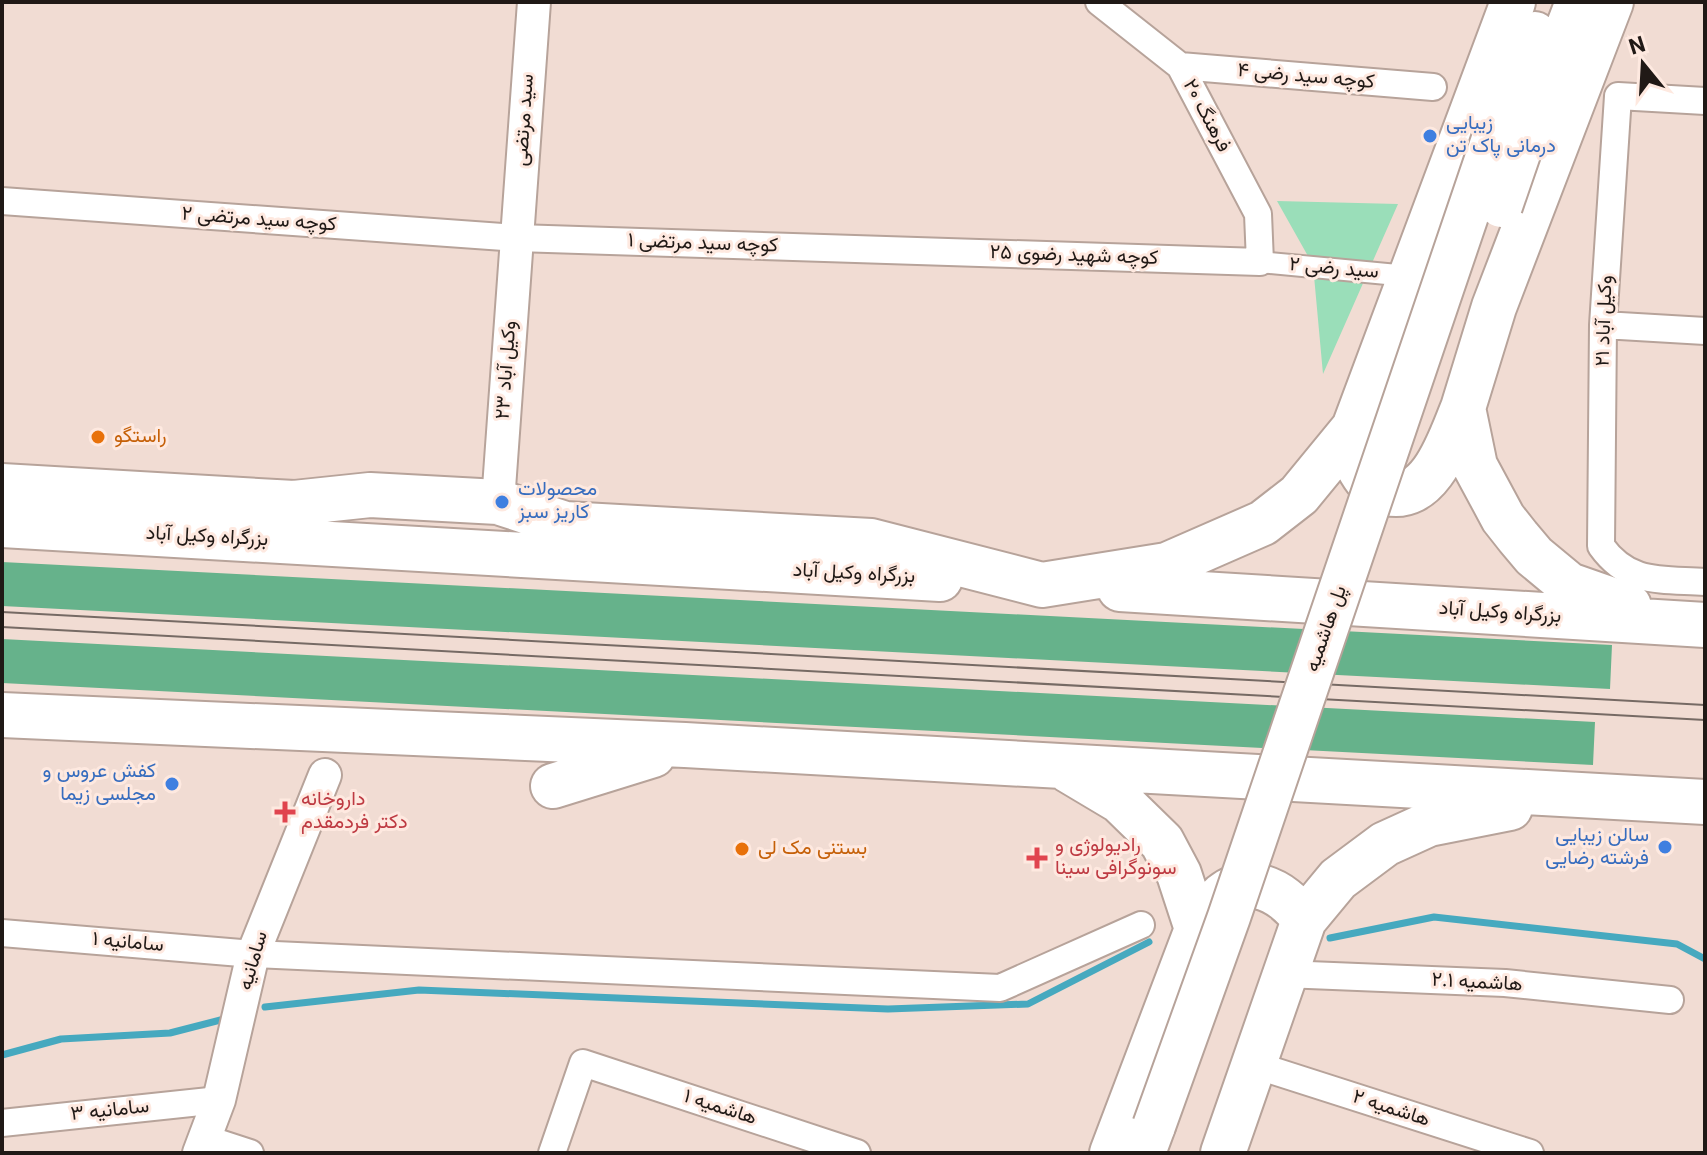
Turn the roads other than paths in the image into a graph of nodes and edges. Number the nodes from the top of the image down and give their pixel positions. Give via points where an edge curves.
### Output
1 (534, 2) edge
2 (1099, 2) edge
3 (1513, 2) edge
4 (1547, 2) edge
5 (1577, 2) edge
6 (1611, 2) edge
7 (1180, 66) junction
8 (1433, 87) dead end
9 (1705, 101) edge
10 (1509, 136) junction
11 (2, 201) edge
12 (517, 238) junction
13 (889, 250) joint
14 (1260, 262) junction
15 (1408, 276) junction
16 (1603, 325) junction
17 (1705, 331) edge
18 (1463, 408) junction
19 (1354, 428) junction
20 (2, 486) edge
21 (498, 502) junction
22 (2, 525) edge
23 (1705, 582) edge
24 (1042, 585) junction
25 (1693, 624) edge
26 (2, 715) edge
27 (89, 719) junction
28 (2, 742) edge
29 (685, 745) junction
30 (1063, 767) junction
31 (325, 775) dead end
32 (553, 786) dead end
33 (1578, 795) junction
34 (1705, 802) edge
35 (1304, 920) junction
36 (1141, 925) dead end
37 (1197, 929) junction
38 (2, 933) edge
39 (253, 954) junction
40 (1284, 974) junction
41 (1670, 1000) dead end
42 (1252, 1064) junction
43 (219, 1100) junction
44 (2, 1123) edge
45 (1164, 1140) edge
46 (202, 1146) edge
47 (250, 1153) edge
48 (552, 1153) edge
49 (857, 1153) edge
50 (1112, 1153) edge
51 (1223, 1153) edge
52 (1530, 1153) edge

1 - 12 street, سید مرتضی
2 - 7 street, فرهنگ ۲۰
3 - 15 highway
4 - 10 main road
5 - 10 main road
6 - 18 highway via 1494,307
7 - 8 street, کوچه سید رضی ۴
7 - 14 street, فرهنگ ۲۰ via 1258,214
9 - 16 street, ۲۱ وکیل آباد via 1618,96
10 - 45 main road, پل هاشمیه, bridge
11 - 12 street, کوچه سید مرتضی ۲
12 - 13 street, کوچه سید مرتضی ۱
12 - 21 street, ۲۳ وکیل آباد
13 - 14 street, کوچه شهید رضوی ۲۵
14 - 15 street, سید رضی ۲
15 - 19 highway
16 - 17 street
16 - 23 street, ۲۱ وکیل آباد via 1601,546 1615,566 1641,578
18 - 19 highway via 1424,484 1401,495 1383,492 1363,478 1354,459
18 - 25 highway via 1475,466 1503,518 1534,556 1569,585
19 - 24 highway via 1299,495 1263,523 1167,565
20 - 21 highway via 294,503 370,495
21 - 24 highway via 565,524 871,541
22 - 24 highway, بزرگراه وکیل آباد
24 - 25 highway, بزرگراه وکیل آباد
26 - 27 highway
27 - 28 highway
27 - 29 highway
29 - 30 highway
29 - 32 highway
30 - 33 highway
30 - 37 highway via 1120,801 1162,842
31 - 39 street, سامانیه
33 - 34 highway
33 - 35 highway via 1429,824 1385,844 1338,879
35 - 37 highway via 1293,903 1257,885 1219,896
35 - 40 highway
36 - 39 street, سامانیه ۱ via 1000,988
37 - 50 highway
38 - 39 street, سامانیه ۱
39 - 43 street, سامانیه
40 - 41 street, هاشمیه ۲.۱ via 1505,983
40 - 42 highway
42 - 51 highway
42 - 52 street, هاشمیه ۲
43 - 44 street, سامانیه ۳
43 - 46 street, سامانیه
46 - 47 street
48 - 49 street, هاشمیه ۱ via 583,1063

